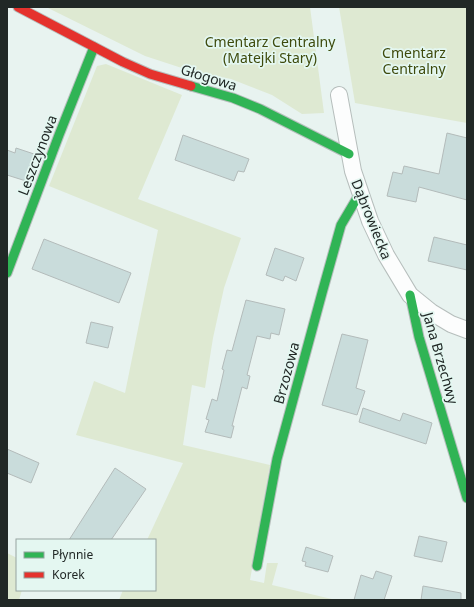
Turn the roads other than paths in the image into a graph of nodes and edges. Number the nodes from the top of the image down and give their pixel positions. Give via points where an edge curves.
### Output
1 (18, 7) edge
2 (94, 47) junction
3 (339, 95) dead end
4 (349, 154) junction
5 (360, 193) junction
6 (7, 273) edge
7 (410, 295) junction
8 (467, 330) edge
9 (461, 456) edge
10 (467, 498) edge
11 (258, 566) dead end

1 - 2 street, Głogowa
2 - 4 street, Głogowa via 150,74 260,108
2 - 6 street, Leszczynowa
3 - 4 street, Dąbrowiecka
4 - 5 street, Dąbrowiecka
5 - 7 street, Dąbrowiecka via 386,255
5 - 11 street, Brzozowa via 342,225 322,293 277,459
7 - 8 street, Dąbrowiecka via 451,324
7 - 9 street, Jana Brzechwy via 419,336
9 - 10 street, Jana Brzechwy

